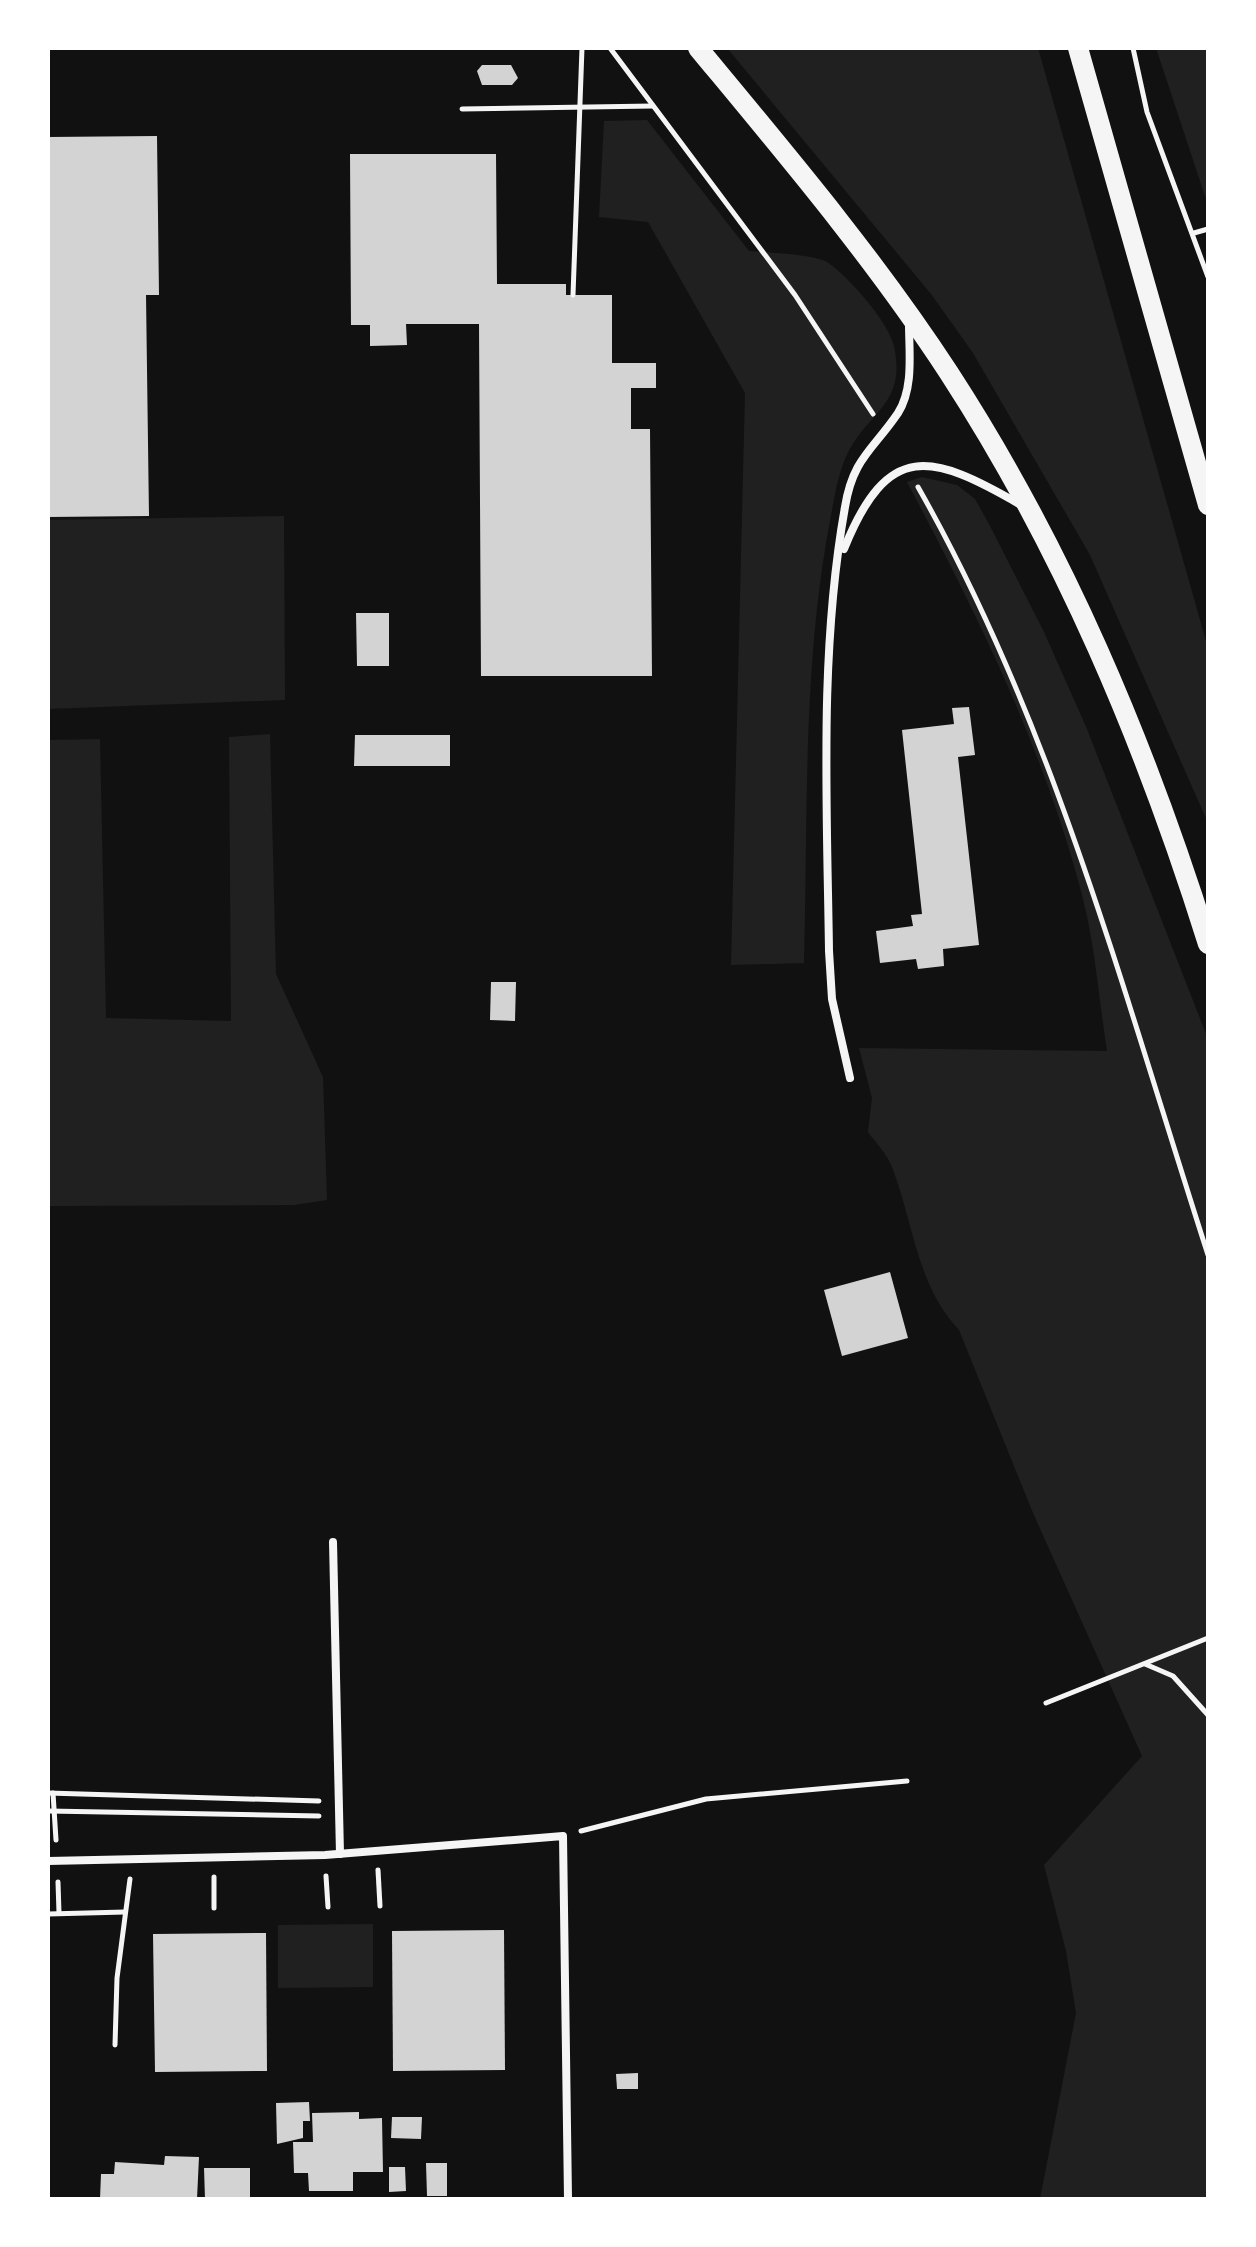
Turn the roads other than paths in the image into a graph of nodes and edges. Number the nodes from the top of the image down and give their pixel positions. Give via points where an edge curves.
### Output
1 (698, 48) edge
2 (1078, 48) edge
3 (909, 316) junction
4 (1208, 505) edge
5 (1030, 511) junction
6 (839, 561) junction
7 (1208, 944) edge
8 (850, 1078) dead end
9 (333, 1542) dead end
10 (340, 1854) junction
11 (48, 1861) edge
12 (568, 2199) edge

1 - 3 main road via 836,214
2 - 4 main road
3 - 5 main road via 977,418
3 - 6 street via 909,382 898,412 866,450 850,481
5 - 6 street via 967,474 941,465 907,468 884,478 872,492
5 - 7 main road via 1123,702
6 - 8 street via 829,653 829,951 832,999
9 - 10 street
10 - 11 street
10 - 12 street via 563,1836

